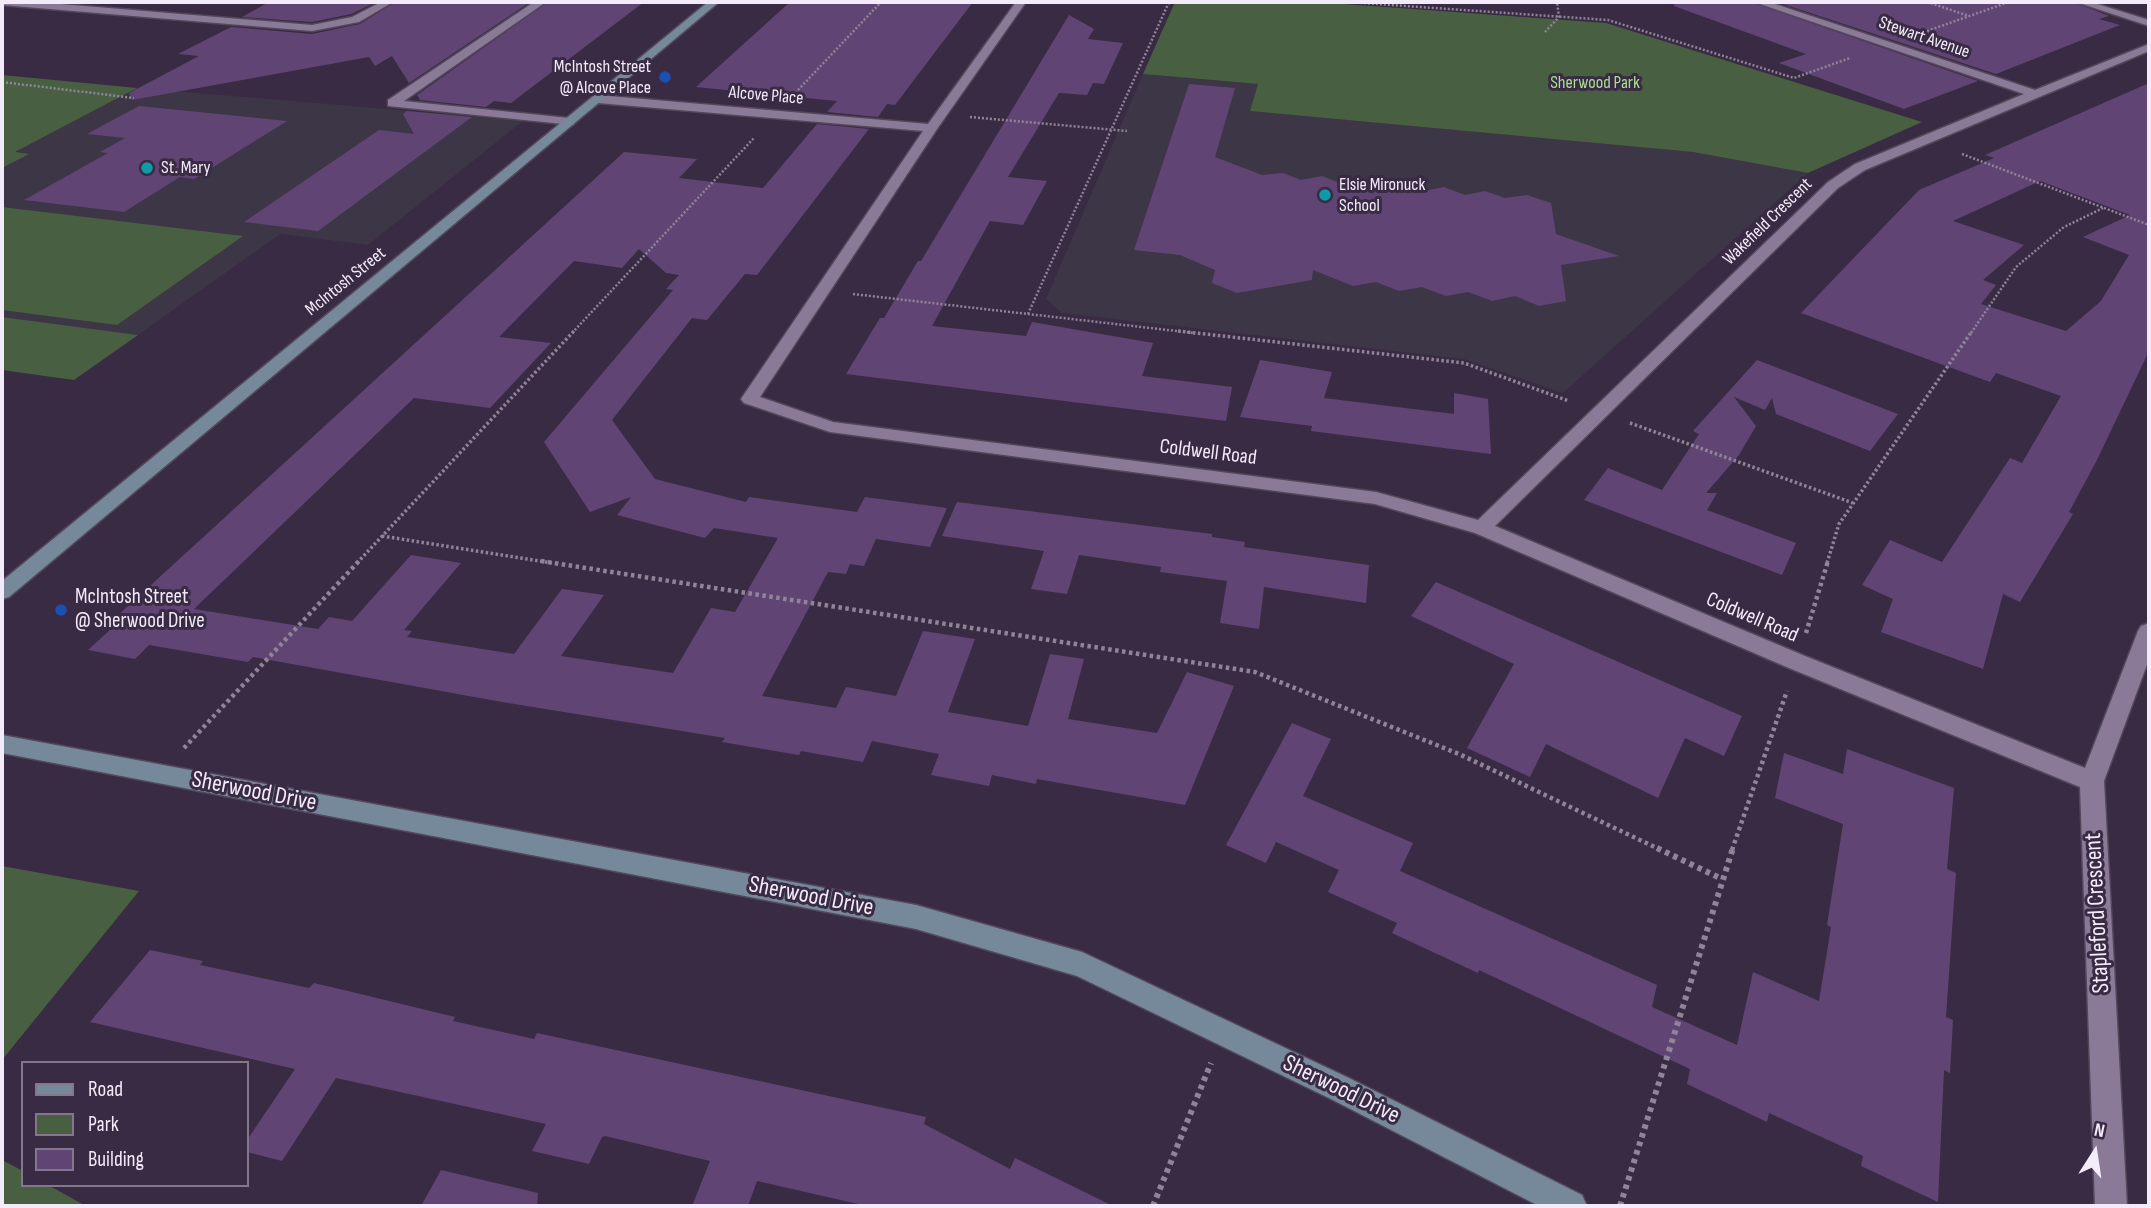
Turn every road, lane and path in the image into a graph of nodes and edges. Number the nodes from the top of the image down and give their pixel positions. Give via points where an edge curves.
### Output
1 (2, 2) edge
2 (388, 2) edge
3 (541, 2) edge
4 (714, 2) edge
5 (881, 2) edge
6 (1021, 2) edge
7 (1169, 2) edge
8 (1348, 2) edge
9 (1557, 2) edge
10 (1759, 2) edge
11 (1927, 2) edge
12 (2081, 2) edge
13 (1969, 16) dead end
14 (1559, 17) junction
15 (2149, 23) edge
16 (1545, 32) dead end
17 (2149, 47) edge
18 (1794, 78) dead end
19 (2, 82) edge
20 (2038, 95) junction
21 (134, 98) dead end
22 (598, 99) junction
23 (775, 115) junction
24 (937, 121) junction
25 (569, 122) junction
26 (1113, 130) junction
27 (1127, 131) dead end
28 (1926, 140) junction
29 (2149, 225) edge
30 (823, 291) junction
31 (1028, 314) junction
32 (1600, 412) junction
33 (1853, 503) dead end
34 (1482, 528) junction
35 (382, 536) junction
36 (2, 592) edge
37 (2149, 631) edge
38 (2, 744) edge
39 (159, 774) junction
40 (2092, 781) junction
41 (1722, 879) dead end
42 (1224, 1034) junction
43 (1153, 1206) edge
44 (1570, 1206) edge
45 (2110, 1206) edge

1 - 2 street via 312,28 355,20
3 - 25 street via 392,103
4 - 22 street, McIntosh Street
5 - 23 path
6 - 24 street, Coldwell Road
7 - 26 path
8 - 14 path
9 - 14 path
10 - 20 street, Stewart Avenue
11 - 13 path
12 - 15 street
14 - 16 path
14 - 18 path via 1608,20
17 - 20 street, Wakefield Crescent
19 - 21 path
20 - 28 street, Wakefield Crescent
22 - 23 street, Alcove Place
22 - 25 street, McIntosh Street
23 - 24 street, Alcove Place
23 - 35 path
24 - 26 path
24 - 30 street, Coldwell Road
25 - 36 street, McIntosh Street
26 - 27 path
26 - 31 path
28 - 29 path
28 - 32 street, Wakefield Crescent via 1860,167 1833,185
30 - 31 path
30 - 34 street, Coldwell Road via 750,399 830,427 1376,498
31 - 32 path via 1464,363
32 - 33 path
32 - 34 street, Wakefield Crescent
34 - 40 street, Coldwell Road
35 - 39 path
35 - 41 path via 1255,672 1458,754
37 - 40 street, Stapleford Crescent
38 - 39 street, Sherwood Drive
39 - 42 street, Sherwood Drive via 916,917 1082,965
40 - 45 street, Stapleford Crescent
42 - 43 path
42 - 44 street, Sherwood Drive

